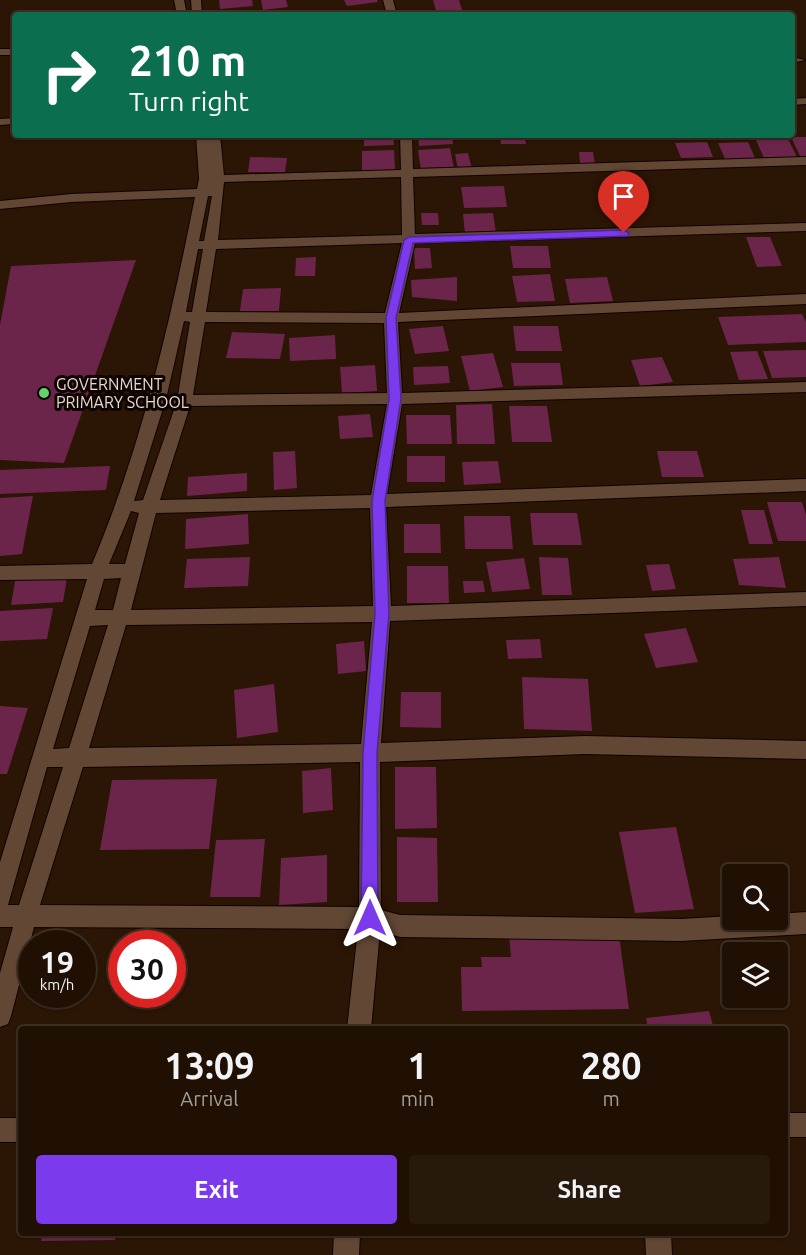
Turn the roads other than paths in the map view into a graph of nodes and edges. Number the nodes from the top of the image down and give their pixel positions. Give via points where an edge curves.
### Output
1 (203, 138) edge
2 (214, 138) edge
3 (406, 138) edge
4 (806, 161) edge
5 (406, 174) junction
6 (211, 185) junction
7 (0, 205) edge
8 (806, 227) edge
9 (409, 240) junction
10 (210, 244) junction
11 (192, 246) junction
12 (806, 299) edge
13 (178, 317) junction
14 (197, 317) junction
15 (391, 318) junction
16 (806, 387) edge
17 (158, 399) junction
18 (395, 399) junction
19 (184, 403) junction
20 (806, 485) edge
21 (378, 501) junction
22 (149, 507) junction
23 (124, 508) junction
24 (98, 571) junction
25 (132, 571) junction
26 (0, 573) edge
27 (806, 599) edge
28 (382, 614) junction
29 (120, 617) junction
30 (84, 618) junction
31 (806, 750) edge
32 (370, 753) junction
33 (78, 756) junction
34 (40, 758) junction
35 (0, 899) edge
36 (0, 916) edge
37 (26, 916) junction
38 (370, 918) junction
39 (806, 923) edge
40 (0, 1016) edge
41 (359, 1026) edge
42 (788, 1125) edge
43 (806, 1125) edge
44 (0, 1130) edge
45 (18, 1130) edge
46 (346, 1236) edge
47 (658, 1236) edge
48 (346, 1255) edge
49 (659, 1255) edge

1 - 6 street
2 - 6 street
3 - 5 street
4 - 5 street
5 - 6 street
5 - 9 street
6 - 7 street
6 - 10 street
6 - 11 street
8 - 9 street
9 - 10 street
9 - 15 street
10 - 11 street
10 - 14 street
11 - 13 street
12 - 15 street
13 - 14 street
13 - 17 street
14 - 15 street
14 - 19 street
15 - 18 street
16 - 18 street
17 - 19 street
17 - 23 street
18 - 19 street
18 - 21 street
19 - 22 street
20 - 21 street
21 - 22 street
21 - 28 street
22 - 23 street
22 - 25 street
23 - 24 street
24 - 25 street
24 - 26 street
24 - 30 street
25 - 29 street
27 - 28 street
28 - 29 street
28 - 32 street
29 - 30 street
29 - 33 street
30 - 34 street
31 - 32 street via 585,745
32 - 33 street
32 - 38 street
33 - 34 street
33 - 37 street
34 - 35 street
36 - 37 street
37 - 38 street
37 - 40 street
38 - 39 street via 400,926 681,930
38 - 41 street
42 - 43 street
44 - 45 street
46 - 48 street
47 - 49 street

